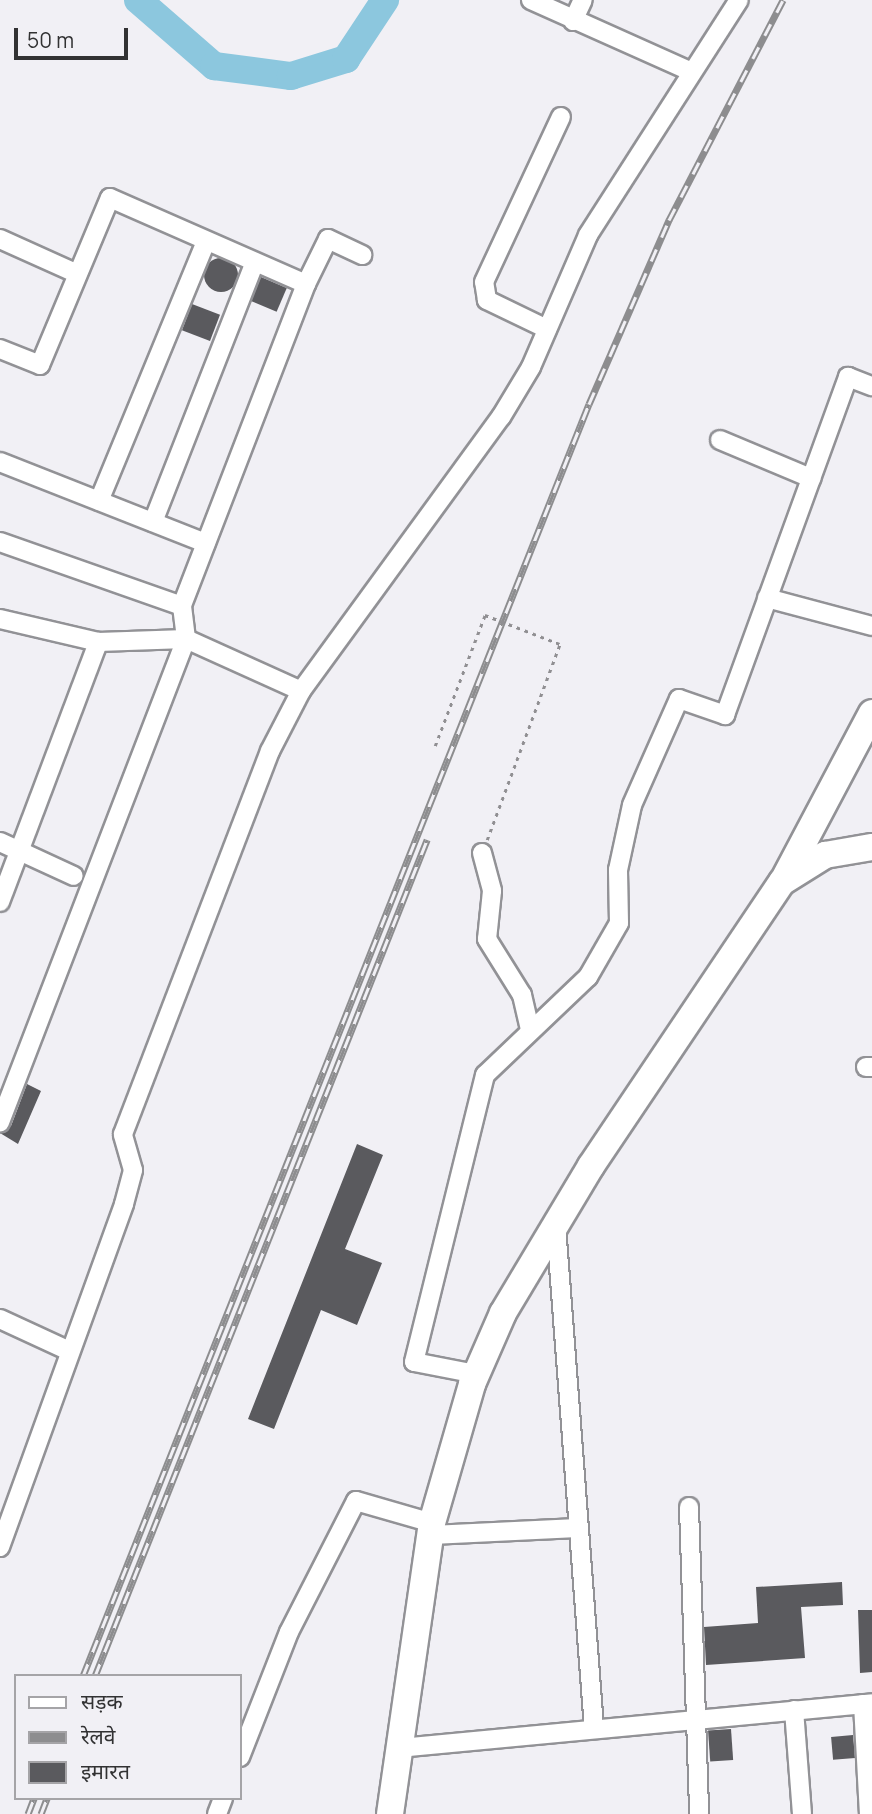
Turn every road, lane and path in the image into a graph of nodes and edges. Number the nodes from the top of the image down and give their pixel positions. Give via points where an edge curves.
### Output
1 (531, 0) edge
2 (583, 0) edge
3 (738, 0) edge
4 (573, 21) junction
5 (692, 72) junction
6 (561, 117) dead end
7 (0, 239) edge
8 (206, 240) junction
9 (362, 256) dead end
10 (256, 262) junction
11 (78, 274) junction
12 (306, 284) junction
13 (547, 329) junction
14 (0, 349) edge
15 (872, 386) edge
16 (720, 440) dead end
17 (0, 462) edge
18 (811, 478) junction
19 (99, 501) junction
20 (153, 522) junction
21 (0, 542) edge
22 (206, 543) junction
23 (768, 598) junction
24 (182, 606) junction
25 (1, 623) edge
26 (872, 626) edge
27 (186, 639) junction
28 (98, 642) junction
29 (301, 691) junction
30 (872, 713) edge
31 (435, 746) dead end
32 (0, 842) edge
33 (872, 847) edge
34 (18, 853) junction
35 (482, 853) joint
36 (74, 876) dead end
37 (782, 882) junction
38 (0, 902) edge
39 (530, 1030) junction
40 (0, 1122) edge
41 (555, 1226) junction
42 (0, 1319) edge
43 (67, 1350) junction
44 (476, 1374) junction
45 (689, 1507) dead end
46 (579, 1528) junction
47 (431, 1529) junction
48 (0, 1547) edge
49 (867, 1703) edge
50 (794, 1710) junction
51 (691, 1718) junction
52 (594, 1728) junction
53 (399, 1748) junction
54 (242, 1752) edge
55 (390, 1814) edge
56 (699, 1814) edge
57 (802, 1814) edge
58 (869, 1814) edge

1 - 4 street
2 - 4 street
3 - 5 street
4 - 5 street
5 - 13 street via 594,224
6 - 13 street via 484,282 487,300
7 - 11 street
8 - 10 street
8 - 11 street via 110,198
8 - 19 street
9 - 12 street via 328,239
10 - 12 street
10 - 20 street
11 - 14 street via 40,365
12 - 22 street
13 - 29 street via 501,416
15 - 18 street via 848,377
16 - 18 street
17 - 19 street
18 - 23 street
19 - 20 street
20 - 22 street
21 - 24 street
22 - 24 street
23 - 26 street
23 - 39 street via 726,715 679,699 632,805 618,870 619,923 588,977
24 - 27 street
25 - 28 street
27 - 28 street
27 - 29 street
27 - 40 street
28 - 34 street
29 - 43 street via 270,751 123,1134 133,1170
30 - 37 main road
31 - 35 path, bridge via 485,615 560,644
32 - 34 street
33 - 37 main road via 825,855
34 - 36 street
34 - 38 street
35 - 39 street via 492,891 487,939 522,995
37 - 41 main road
39 - 44 street via 485,1075 414,1362
41 - 44 main road via 503,1312
41 - 46 street
42 - 43 street
43 - 48 street
44 - 47 main road
45 - 51 street
46 - 47 street
46 - 52 street
47 - 53 main road
47 - 54 street via 356,1501 289,1632
49 - 50 street
49 - 58 street
50 - 51 street
50 - 57 street
51 - 52 street
51 - 56 street
52 - 53 street
53 - 55 main road

